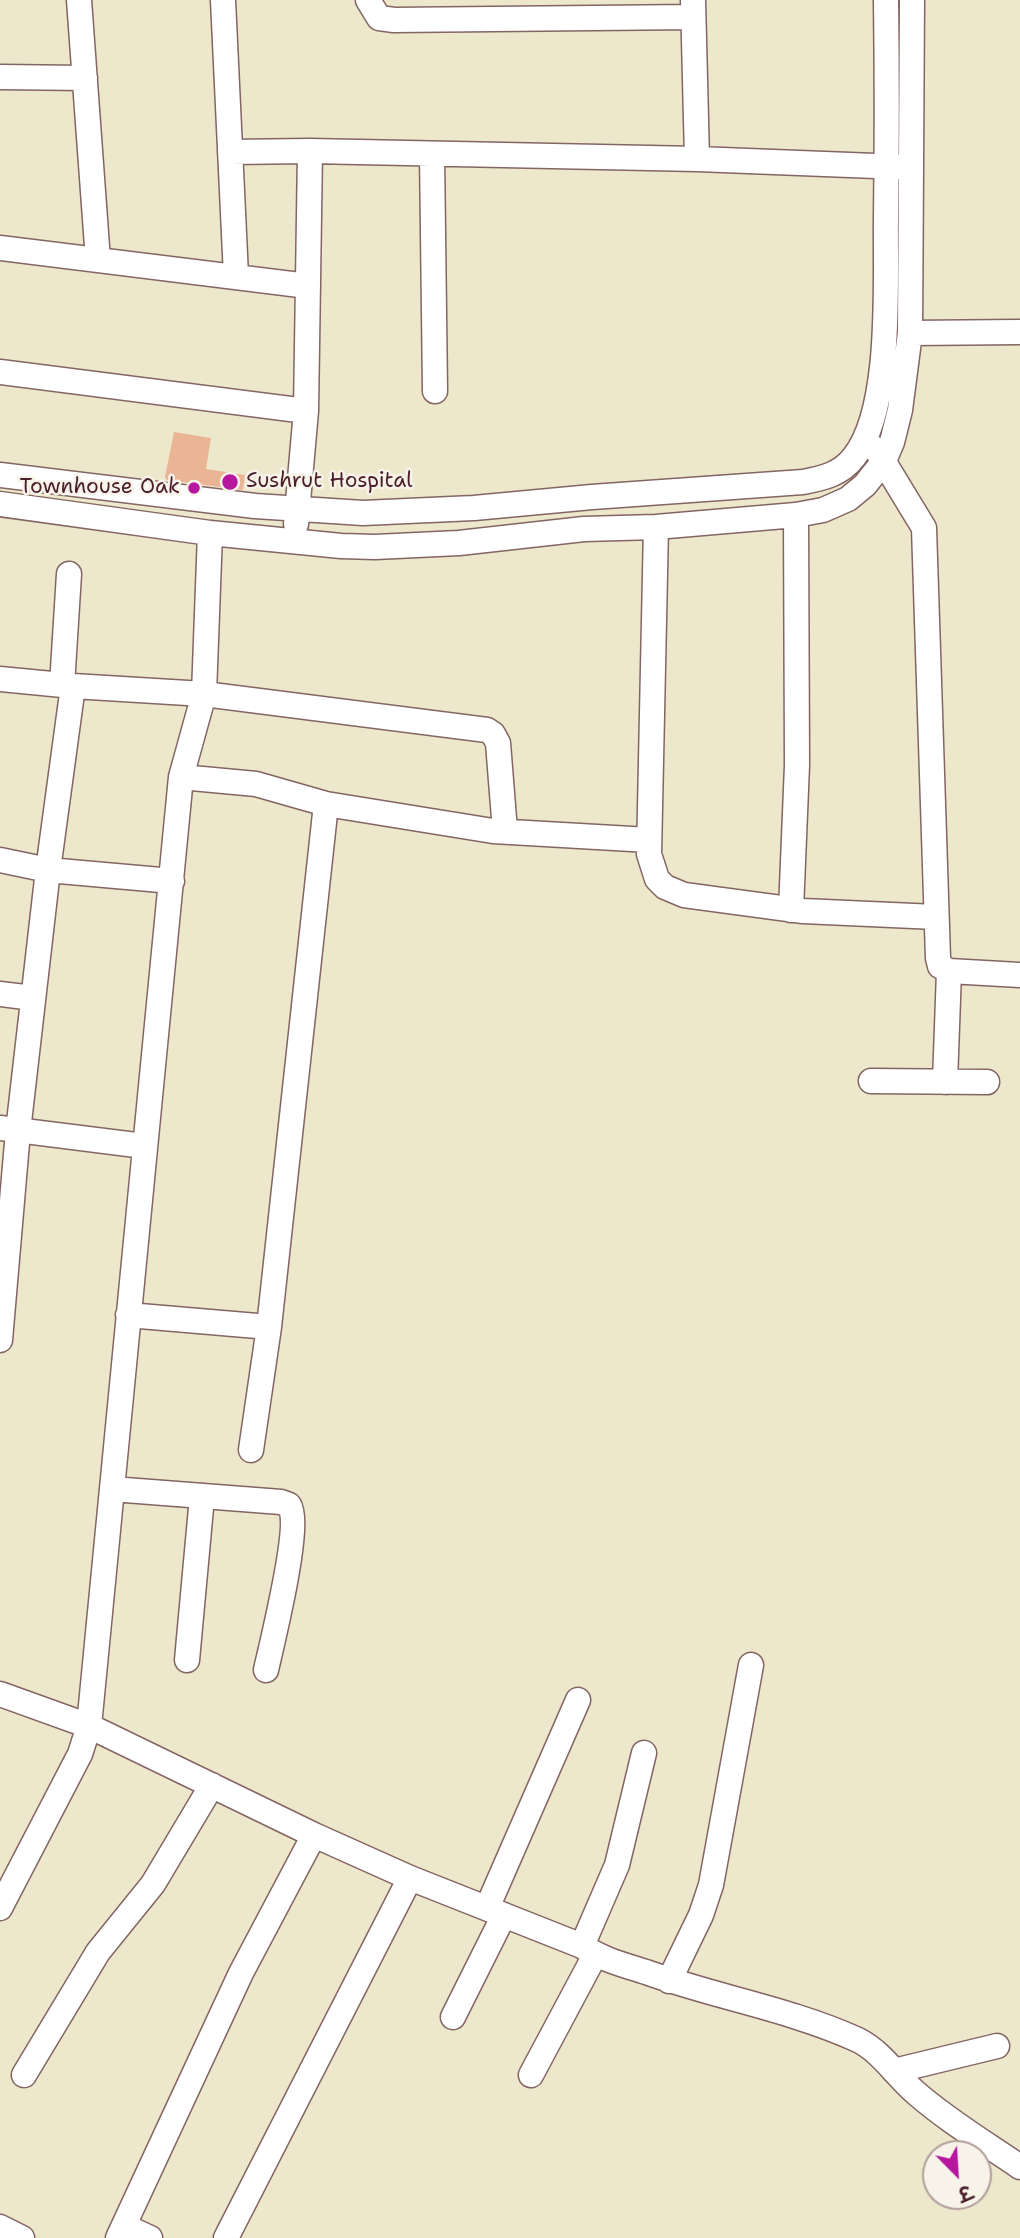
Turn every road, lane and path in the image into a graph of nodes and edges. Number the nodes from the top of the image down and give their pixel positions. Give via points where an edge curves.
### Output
1 (79, 0) edge
2 (223, 0) edge
3 (368, 0) edge
4 (886, 0) edge
5 (912, 0) edge
6 (693, 9) edge
7 (0, 77) edge
8 (85, 78) junction
9 (310, 151) junction
10 (230, 152) junction
11 (432, 154) junction
12 (697, 159) junction
13 (887, 167) junction
14 (911, 167) junction
15 (0, 248) edge
16 (98, 260) junction
17 (236, 276) junction
18 (308, 285) junction
19 (1020, 332) edge
20 (910, 333) junction
21 (0, 372) edge
22 (435, 391) dead end
23 (306, 411) junction
24 (865, 435) junction
25 (884, 461) junction
26 (0, 475) edge
27 (0, 504) edge
28 (298, 509) junction
29 (796, 515) junction
30 (656, 527) junction
31 (210, 533) junction
32 (295, 542) junction
33 (69, 574) dead end
34 (0, 679) edge
35 (68, 686) junction
36 (204, 694) junction
37 (181, 777) junction
38 (326, 804) junction
39 (505, 831) junction
40 (649, 840) junction
41 (0, 860) edge
42 (48, 870) junction
43 (172, 881) junction
44 (791, 910) junction
45 (936, 917) junction
46 (949, 971) junction
47 (1020, 975) edge
48 (0, 994) edge
49 (33, 998) junction
50 (871, 1081) dead end
51 (945, 1082) junction
52 (987, 1082) dead end
53 (9, 1129) edge
54 (144, 1146) junction
55 (4, 1260) edge
56 (128, 1315) junction
57 (269, 1327) junction
58 (0, 1340) edge
59 (251, 1450) dead end
60 (112, 1489) junction
61 (202, 1497) junction
62 (187, 1660) dead end
63 (751, 1665) dead end
64 (266, 1670) dead end
65 (0, 1693) edge
66 (578, 1700) dead end
67 (89, 1726) junction
68 (644, 1753) dead end
69 (212, 1785) junction
70 (314, 1835) junction
71 (410, 1878) junction
72 (0, 1908) edge
73 (495, 1912) junction
74 (589, 1950) junction
75 (669, 1980) junction
76 (453, 2017) dead end
77 (997, 2046) dead end
78 (894, 2071) junction
79 (24, 2075) dead end
80 (531, 2075) dead end
81 (1020, 2167) edge
82 (0, 2227) edge
83 (121, 2232) edge
84 (22, 2238) edge
85 (150, 2238) edge
86 (226, 2238) edge

1 - 8 street
2 - 10 street
3 - 6 street via 379,18 394,20
4 - 13 street
5 - 14 street
6 - 12 street
7 - 8 street
8 - 16 street
9 - 10 street
9 - 11 street
9 - 18 street
10 - 17 street
11 - 12 street
11 - 22 street
12 - 13 street
13 - 14 street
13 - 24 street via 881,383
14 - 20 street
15 - 16 street
16 - 17 street
17 - 18 street
18 - 23 street
19 - 20 street
20 - 25 street via 900,410
21 - 23 street
23 - 28 street
24 - 25 street
24 - 28 street via 844,468 826,478 803,482 413,512
25 - 29 street via 848,499
25 - 45 street via 924,528
26 - 28 street
27 - 31 street
28 - 32 street
29 - 30 street
29 - 44 street via 797,765
30 - 32 street via 375,547
30 - 40 street
31 - 32 street
31 - 36 street
33 - 35 street
34 - 35 street
35 - 36 street
35 - 42 street
36 - 37 street
36 - 39 street via 487,730 498,743
37 - 38 street via 256,783
37 - 43 street
38 - 39 street
38 - 57 street
39 - 40 street
40 - 44 street via 652,868 665,887 684,895
41 - 42 street
42 - 43 street
42 - 49 street
43 - 54 street
44 - 45 street
45 - 46 street via 938,958 940,966
46 - 47 street
46 - 51 street
48 - 49 street
49 - 53 street
50 - 51 street
51 - 52 street
53 - 54 street
53 - 55 street
54 - 56 street
55 - 58 street
56 - 57 street
56 - 60 street
57 - 59 street
60 - 61 street
60 - 67 street
61 - 62 street
61 - 64 street via 281,1502 293,1511 286,1577
63 - 75 street via 710,1885 701,1915
65 - 67 street
66 - 73 street
67 - 69 street
67 - 72 street via 80,1754
68 - 74 street via 617,1865
69 - 70 street
69 - 79 street via 153,1884 98,1952
70 - 71 street
70 - 83 street via 241,1973
71 - 73 street
71 - 86 street
73 - 74 street
73 - 76 street
74 - 75 street
74 - 80 street
75 - 78 street via 839,2032 873,2049
77 - 78 street
78 - 81 street via 932,2106
82 - 84 street
83 - 85 street

